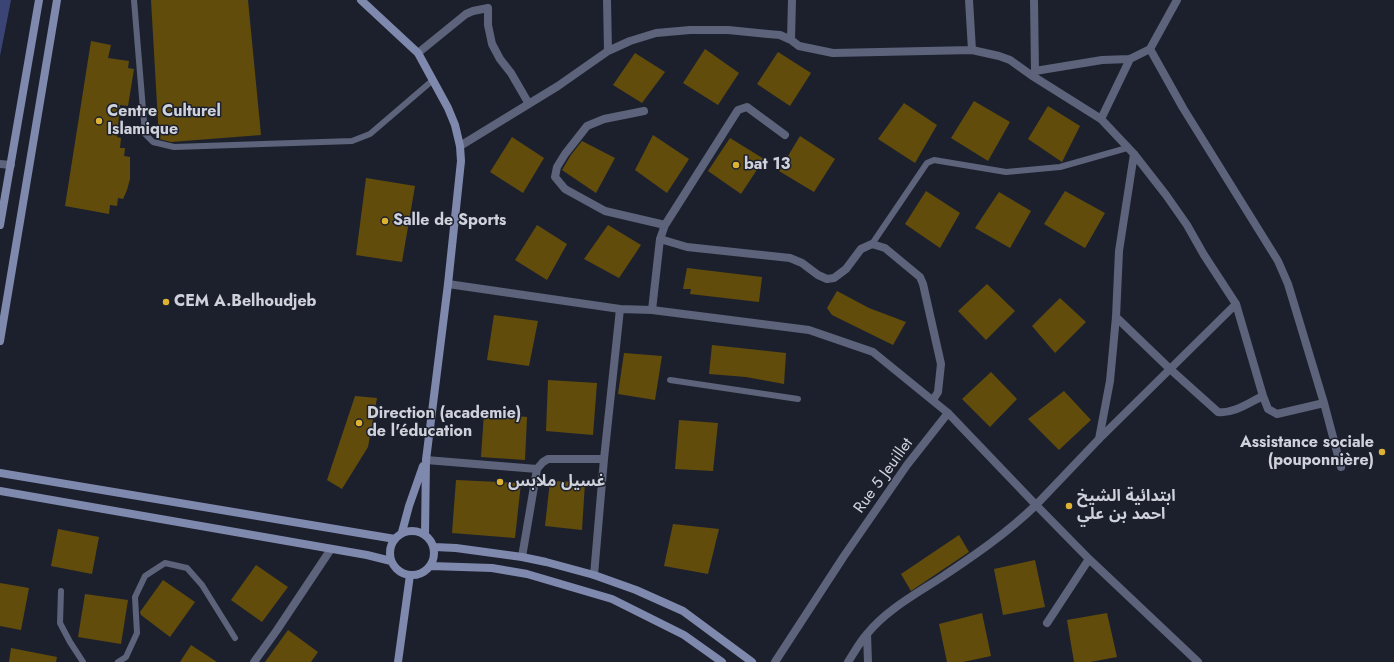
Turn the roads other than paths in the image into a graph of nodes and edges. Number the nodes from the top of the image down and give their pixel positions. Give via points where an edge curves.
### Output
1 (39, 0) edge
2 (57, 0) edge
3 (134, 0) edge
4 (361, 0) edge
5 (607, 0) edge
6 (792, 0) edge
7 (969, 0) edge
8 (1034, 0) edge
9 (1177, 0) edge
10 (488, 4) edge
11 (791, 40) junction
12 (1150, 49) junction
13 (608, 50) junction
14 (972, 50) junction
15 (418, 53) junction
16 (1130, 59) junction
17 (1033, 73) junction
18 (433, 80) junction
19 (529, 104) junction
20 (644, 111) dead end
21 (1101, 119) junction
22 (785, 135) dead end
23 (460, 146) junction
24 (1127, 148) junction
25 (1134, 154) junction
26 (0, 164) edge
27 (11, 165) junction
28 (665, 225) junction
29 (0, 226) edge
30 (660, 239) junction
31 (872, 244) junction
32 (448, 284) junction
33 (1236, 304) junction
34 (620, 310) junction
35 (652, 310) junction
36 (1116, 317) junction
37 (0, 341) edge
38 (1170, 369) junction
39 (670, 380) dead end
40 (1263, 396) junction
41 (798, 399) dead end
42 (933, 400) junction
43 (1324, 403) junction
44 (948, 413) junction
45 (1100, 439) junction
46 (604, 459) junction
47 (426, 460) junction
48 (1341, 467) dead end
49 (537, 469) junction
50 (0, 473) edge
51 (0, 491) edge
52 (1036, 505) junction
53 (402, 532) junction
54 (425, 534) junction
55 (395, 538) junction
56 (434, 547) junction
57 (331, 549) junction
58 (522, 557) junction
59 (1089, 558) junction
60 (391, 561) junction
61 (431, 566) junction
62 (410, 575) junction
63 (594, 575) junction
64 (61, 591) dead end
65 (1047, 623) dead end
66 (867, 634) junction
67 (235, 638) dead end
68 (83, 662) edge
69 (118, 662) edge
70 (254, 662) edge
71 (398, 662) edge
72 (722, 662) edge
73 (752, 662) edge
74 (776, 662) edge
75 (848, 662) edge
76 (868, 662) edge
77 (1198, 662) edge

1 - 27 main road
2 - 37 main road
3 - 18 lane via 145,134 153,142 174,147 352,141 370,134
4 - 15 main road
5 - 13 street
6 - 11 street
7 - 14 street
8 - 17 street
9 - 12 street
10 - 15 street via 466,14
10 - 19 street via 488,25 492,44
11 - 13 street via 780,35 728,30 690,30 656,33
11 - 14 street via 799,46 833,53
12 - 16 street
12 - 43 street via 1183,108 1278,261 1288,284
13 - 19 street
14 - 17 street via 1010,60
15 - 18 main road
16 - 17 street via 1102,60
16 - 21 street
17 - 21 street
18 - 23 main road via 455,125
19 - 23 street
20 - 28 street via 604,119 587,126 565,154 557,167 555,177 565,189 605,211
21 - 24 street
22 - 28 street via 747,107 738,110
23 - 32 main road via 461,161
24 - 25 street
24 - 31 lane via 1060,167 1006,172 934,160 927,163
25 - 33 street via 1187,225
25 - 36 street via 1119,251
26 - 27 street
27 - 29 main road
28 - 30 street
30 - 31 street via 687,247 790,258 827,279 834,278 846,269 862,249
30 - 35 street
31 - 42 street via 885,248 920,277 923,284 941,364 938,392
32 - 34 street
32 - 47 main road
33 - 38 street
33 - 40 street
34 - 35 street
34 - 46 street
35 - 42 street via 809,330 873,352
36 - 38 street
36 - 45 street via 1110,381
38 - 40 street via 1218,412 1232,411
38 - 45 street
39 - 41 lane
40 - 43 street via 1268,408 1277,414
42 - 44 street
43 - 48 street
44 - 52 street
44 - 74 street, Rue 5 Jeuillet via 907,465 844,556
45 - 52 street
46 - 49 street via 548,459
46 - 63 street
47 - 49 street
47 - 53 main road
47 - 54 main road
49 - 58 street
50 - 55 main road
51 - 57 main road
52 - 59 street
52 - 66 street via 1016,524 902,604
53 - 54 main road via 414,530
53 - 55 main road
54 - 56 main road
55 - 60 main road via 391,545
56 - 58 main road
56 - 61 main road via 435,554
57 - 60 main road
57 - 70 street
58 - 63 main road
59 - 65 street
59 - 77 street
60 - 62 main road via 398,570
61 - 62 main road via 422,574
61 - 72 main road via 492,568 527,574 612,599 684,635
62 - 71 main road
63 - 73 main road via 683,611
64 - 68 lane via 60,623
66 - 75 street
66 - 76 street
67 - 69 lane via 202,585 187,568 165,563 145,576 135,596 137,633 126,657

